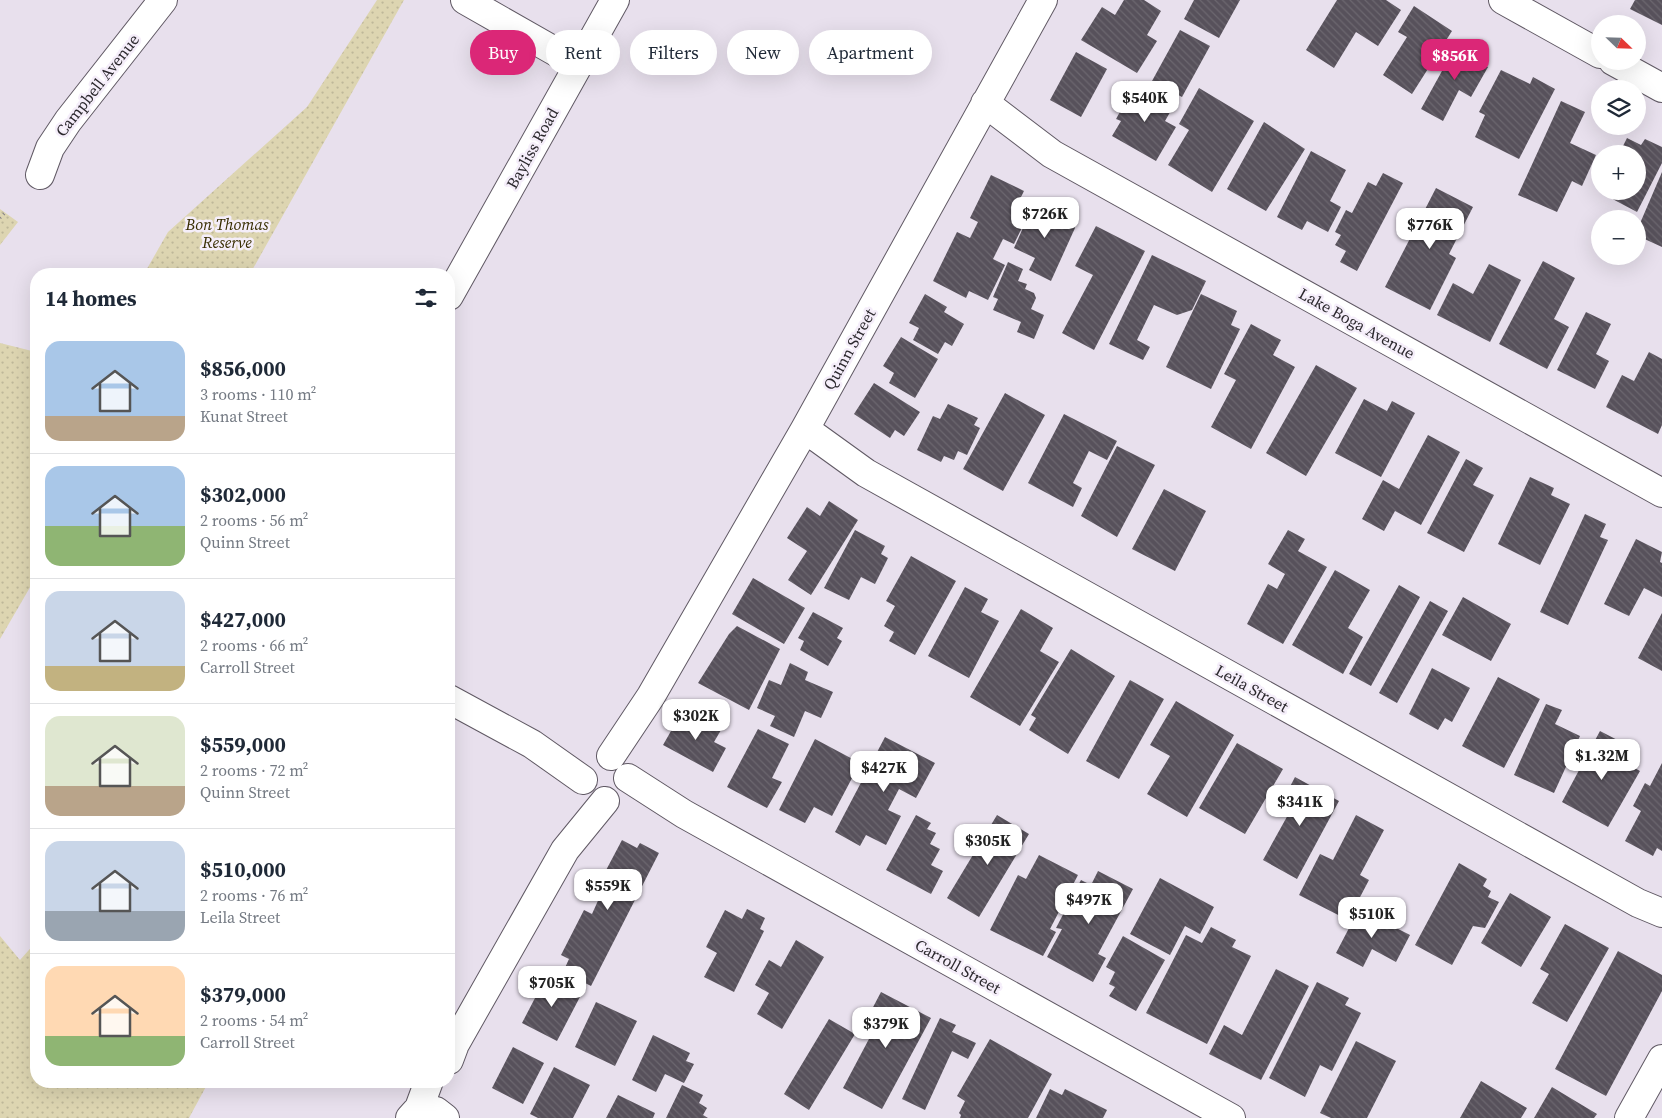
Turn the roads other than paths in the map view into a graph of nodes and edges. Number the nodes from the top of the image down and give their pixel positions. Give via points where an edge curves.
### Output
1 (163, 0) edge
2 (465, 0) edge
3 (615, 0) edge
4 (1043, 0) edge
5 (1503, 0) edge
6 (598, 30) edge
7 (546, 46) edge
8 (1591, 49) edge
9 (1629, 70) edge
10 (573, 75) edge
11 (1662, 88) edge
12 (979, 113) junction
13 (40, 176) dead end
14 (455, 285) edge
15 (800, 437) junction
16 (1662, 493) edge
17 (455, 702) edge
18 (606, 779) junction
19 (1650, 908) edge
20 (1662, 922) edge
21 (455, 1045) edge
22 (1662, 1059) edge
23 (429, 1088) edge
24 (442, 1088) edge
25 (428, 1115) edge
26 (1231, 1118) edge
27 (1629, 1118) edge

1 - 13 street, Campbell Avenue via 68,121 50,148
2 - 7 street
3 - 6 street, Bayliss Road
4 - 12 street, Quinn Street
5 - 8 street
9 - 11 street
10 - 14 street, Bayliss Road
12 - 15 street, Quinn Street
12 - 16 street, Lake Boga Avenue
15 - 18 street, Quinn Street
15 - 19 street, Leila Street
17 - 18 street, Carroll Street
18 - 21 street, Quinn Street
18 - 26 street, Carroll Street via 684,814
19 - 20 street, Leila Street
22 - 27 street
23 - 25 street
24 - 25 street via 441,1100

